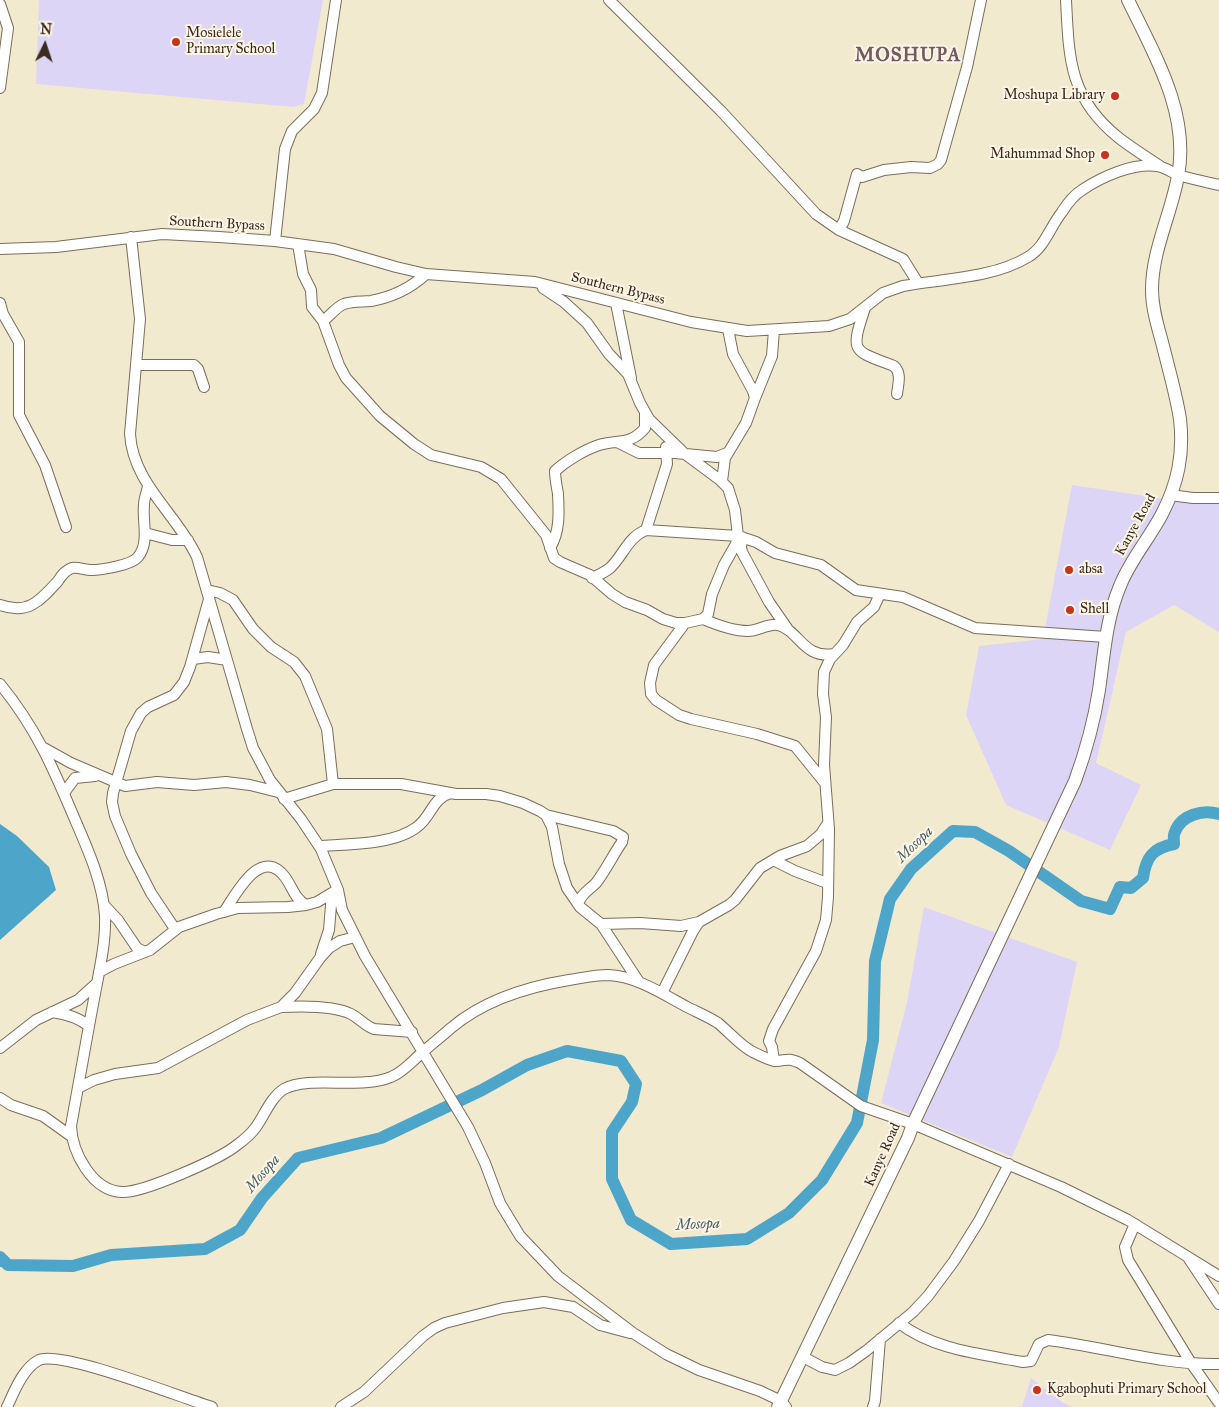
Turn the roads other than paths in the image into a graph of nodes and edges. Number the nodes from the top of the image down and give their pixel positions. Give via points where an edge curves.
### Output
1 (336, 0) edge
2 (609, 0) edge
3 (981, 0) edge
4 (1066, 0) edge
5 (1128, 0) edge
6 (0, 4) edge
7 (0, 88) edge
8 (1160, 167) junction
9 (1178, 175) junction
10 (1219, 185) edge
11 (838, 230) junction
12 (131, 237) junction
13 (275, 241) junction
14 (298, 244) junction
15 (0, 249) edge
16 (426, 274) junction
17 (535, 282) junction
18 (918, 283) junction
19 (0, 303) edge
20 (616, 303) junction
21 (865, 307) junction
22 (323, 321) junction
23 (728, 329) junction
24 (774, 330) junction
25 (137, 365) junction
26 (631, 379) junction
27 (204, 387) dead end
28 (897, 394) dead end
29 (755, 398) junction
30 (645, 414) junction
31 (663, 433) junction
32 (617, 442) junction
33 (667, 452) junction
34 (685, 454) junction
35 (727, 454) junction
36 (722, 481) junction
37 (148, 486) junction
38 (1170, 495) junction
39 (1219, 498) edge
40 (66, 527) dead end
41 (646, 530) junction
42 (145, 533) junction
43 (740, 537) junction
44 (188, 540) junction
45 (550, 548) junction
46 (592, 578) junction
47 (208, 594) junction
48 (880, 594) junction
49 (0, 605) edge
50 (703, 620) junction
51 (685, 623) junction
52 (790, 632) junction
53 (1106, 637) junction
54 (834, 654) junction
55 (192, 659) junction
56 (227, 660) junction
57 (0, 684) edge
58 (43, 747) junction
59 (99, 775) junction
60 (116, 783) junction
61 (825, 783) junction
62 (333, 784) junction
63 (64, 793) junction
64 (451, 793) junction
65 (281, 795) junction
66 (546, 815) junction
67 (828, 823) junction
68 (319, 846) junction
69 (773, 860) junction
70 (827, 883) junction
71 (335, 892) junction
72 (578, 904) junction
73 (104, 905) junction
74 (306, 905) junction
75 (224, 912) junction
76 (699, 922) junction
77 (601, 924) junction
78 (175, 929) junction
79 (355, 937) junction
80 (145, 952) junction
81 (320, 958) junction
82 (99, 972) junction
83 (639, 982) junction
84 (97, 984) junction
85 (662, 993) junction
86 (281, 1007) junction
87 (51, 1012) junction
88 (89, 1026) junction
89 (412, 1032) junction
90 (0, 1048) edge
91 (423, 1052) junction
92 (774, 1061) junction
93 (78, 1088) junction
94 (0, 1098) edge
95 (912, 1124) junction
96 (71, 1136) junction
97 (1009, 1164) junction
98 (1135, 1224) junction
99 (1188, 1257) junction
100 (1219, 1276) edge
101 (1219, 1304) edge
102 (900, 1323) junction
103 (633, 1333) junction
104 (880, 1339) junction
105 (803, 1357) junction
106 (1191, 1363) junction
107 (1219, 1364) edge
108 (364, 1392) junction
109 (1219, 1403) edge
110 (782, 1405) edge
111 (7, 1407) edge
112 (212, 1407) edge
113 (340, 1407) edge
114 (356, 1407) edge
115 (873, 1407) edge

1 - 13 street via 322,93 314,109 292,131 285,149
2 - 11 street via 721,111 805,204
3 - 11 street via 967,67 941,160 930,168 893,169 862,177 857,174 844,222
4 - 8 street via 1071,64 1084,98 1104,125
5 - 9 main road, Kanye Road via 1161,68 1173,102 1179,130
6 - 7 street via 8,28
8 - 9 street, Southern Bypass
8 - 18 street, Southern Bypass via 1143,165 1081,190 1059,215 1036,251 1021,261 992,271
9 - 10 street, Southern Bypass
9 - 38 main road, Kanye Road via 1155,256 1152,290 1154,312 1182,434 1179,471
11 - 18 street via 903,259
12 - 13 street, Southern Bypass via 175,234
12 - 15 street, Southern Bypass via 56,247
12 - 25 street via 140,319
13 - 14 street, Southern Bypass
14 - 16 street, Southern Bypass via 348,253
14 - 22 street via 303,274 311,290 312,306
16 - 17 street, Southern Bypass
16 - 22 street via 397,293 340,306
17 - 20 street, Southern Bypass
17 - 26 street via 587,323
18 - 21 street, Southern Bypass via 890,290
19 - 40 street via 19,342 19,414 46,465
20 - 23 street, Southern Bypass
20 - 26 street
21 - 24 street, Southern Bypass via 850,319 829,326
21 - 28 street via 856,345 859,351 897,369
22 - 45 street via 346,378 380,416 431,455 481,467 501,479 546,535
23 - 24 street, Southern Bypass
23 - 29 street via 733,354
24 - 29 street via 772,356
25 - 27 street via 194,366
25 - 37 street via 130,423 131,447
26 - 30 street
29 - 35 street via 746,423
30 - 31 street
30 - 32 street via 646,425 642,432 633,439
31 - 33 street
31 - 34 street
32 - 33 street via 640,453
32 - 45 street via 589,449 555,471 558,528
33 - 34 street
33 - 41 street via 667,464
34 - 35 street via 717,457
34 - 36 street
35 - 36 street
36 - 43 street via 732,496
37 - 42 street via 144,505
37 - 44 street
38 - 39 street
38 - 53 main road, Kanye Road via 1120,586
41 - 43 street
41 - 46 street via 628,544 610,568
42 - 44 street via 172,540
42 - 49 street via 141,553 129,564 93,570 73,568 30,606 12,609
43 - 48 street via 775,553 821,565 856,590
43 - 50 street via 718,580 708,614
43 - 52 street via 742,552
44 - 47 street via 197,557
45 - 46 street via 554,558
46 - 51 street via 625,602 663,619
47 - 55 street
47 - 56 street
47 - 62 street via 220,593 233,600 253,629 271,647 294,662 305,676 327,728
48 - 53 street via 903,597 981,630
48 - 54 street via 874,607 857,622
50 - 51 street
50 - 52 street via 748,631 775,624
51 - 61 street via 654,665 650,683 651,694 656,700 690,719 795,746
52 - 54 street via 813,652
53 - 95 main road, Kanye Road via 1089,740 1075,781
54 - 61 street via 827,664 823,683
55 - 56 street
55 - 60 street via 184,682 174,695 141,713 131,731
56 - 65 street via 252,748
57 - 58 street via 17,704
58 - 59 street
58 - 63 street
59 - 60 street
59 - 63 street via 75,778
60 - 65 street via 125,786 157,782 194,785 226,782 250,785
60 - 78 street via 112,802 115,816 151,892
61 - 67 street
62 - 64 street via 400,784
62 - 65 street
63 - 73 street via 98,880
64 - 66 street via 500,796
64 - 68 street via 439,798 423,822 409,832 386,840
65 - 68 street
66 - 72 street via 567,888
66 - 72 street via 602,827 623,837 600,877 583,893
67 - 69 street via 806,846
67 - 70 street
68 - 71 street
69 - 70 street
69 - 76 street via 760,868 729,905
70 - 92 street via 826,920 816,951 770,1038
71 - 74 street
71 - 79 street
71 - 81 street via 329,930
72 - 77 street
73 - 80 street via 136,948
73 - 82 street
74 - 75 street via 238,908
74 - 75 street via 295,896 280,871 265,867 246,879
75 - 78 street
76 - 77 street via 676,926
76 - 85 street
77 - 83 street
78 - 80 street
79 - 81 street via 340,941
79 - 89 street
80 - 82 street
81 - 86 street
82 - 84 street
83 - 85 street
83 - 91 street via 618,976 596,976 520,990 475,1011
84 - 87 street via 78,1000
84 - 88 street
85 - 92 street via 716,1022 750,1050
86 - 89 street via 345,1011 374,1029
86 - 93 street via 247,1020 158,1068 115,1074
87 - 88 street via 72,1016
87 - 90 street
88 - 93 street
89 - 91 street
91 - 96 street via 404,1070 383,1080 298,1084 283,1090 254,1130 237,1146 219,1157 131,1191 112,1190 93,1176 82,1164
91 - 103 street via 468,1127 500,1203 520,1236 558,1276
92 - 95 street via 789,1058 800,1063 860,1106
93 - 96 street
94 - 96 street via 43,1116
95 - 97 street
95 - 105 main road, Kanye Road
97 - 98 street
97 - 102 street via 979,1221 943,1276
98 - 99 street
98 - 106 street via 1125,1247 1128,1260
99 - 100 street
99 - 101 street
102 - 104 street
102 - 106 street via 944,1346 1023,1362 1031,1361 1039,1344 1048,1340
103 - 108 street via 600,1325 580,1310 567,1306 544,1302 503,1308 434,1328
103 - 110 street via 681,1363 760,1391
104 - 105 street via 835,1370
104 - 115 street
105 - 110 main road, Kanye Road
106 - 107 street
106 - 109 street
108 - 113 street
108 - 114 street
111 - 112 street via 30,1366 52,1358 100,1370

